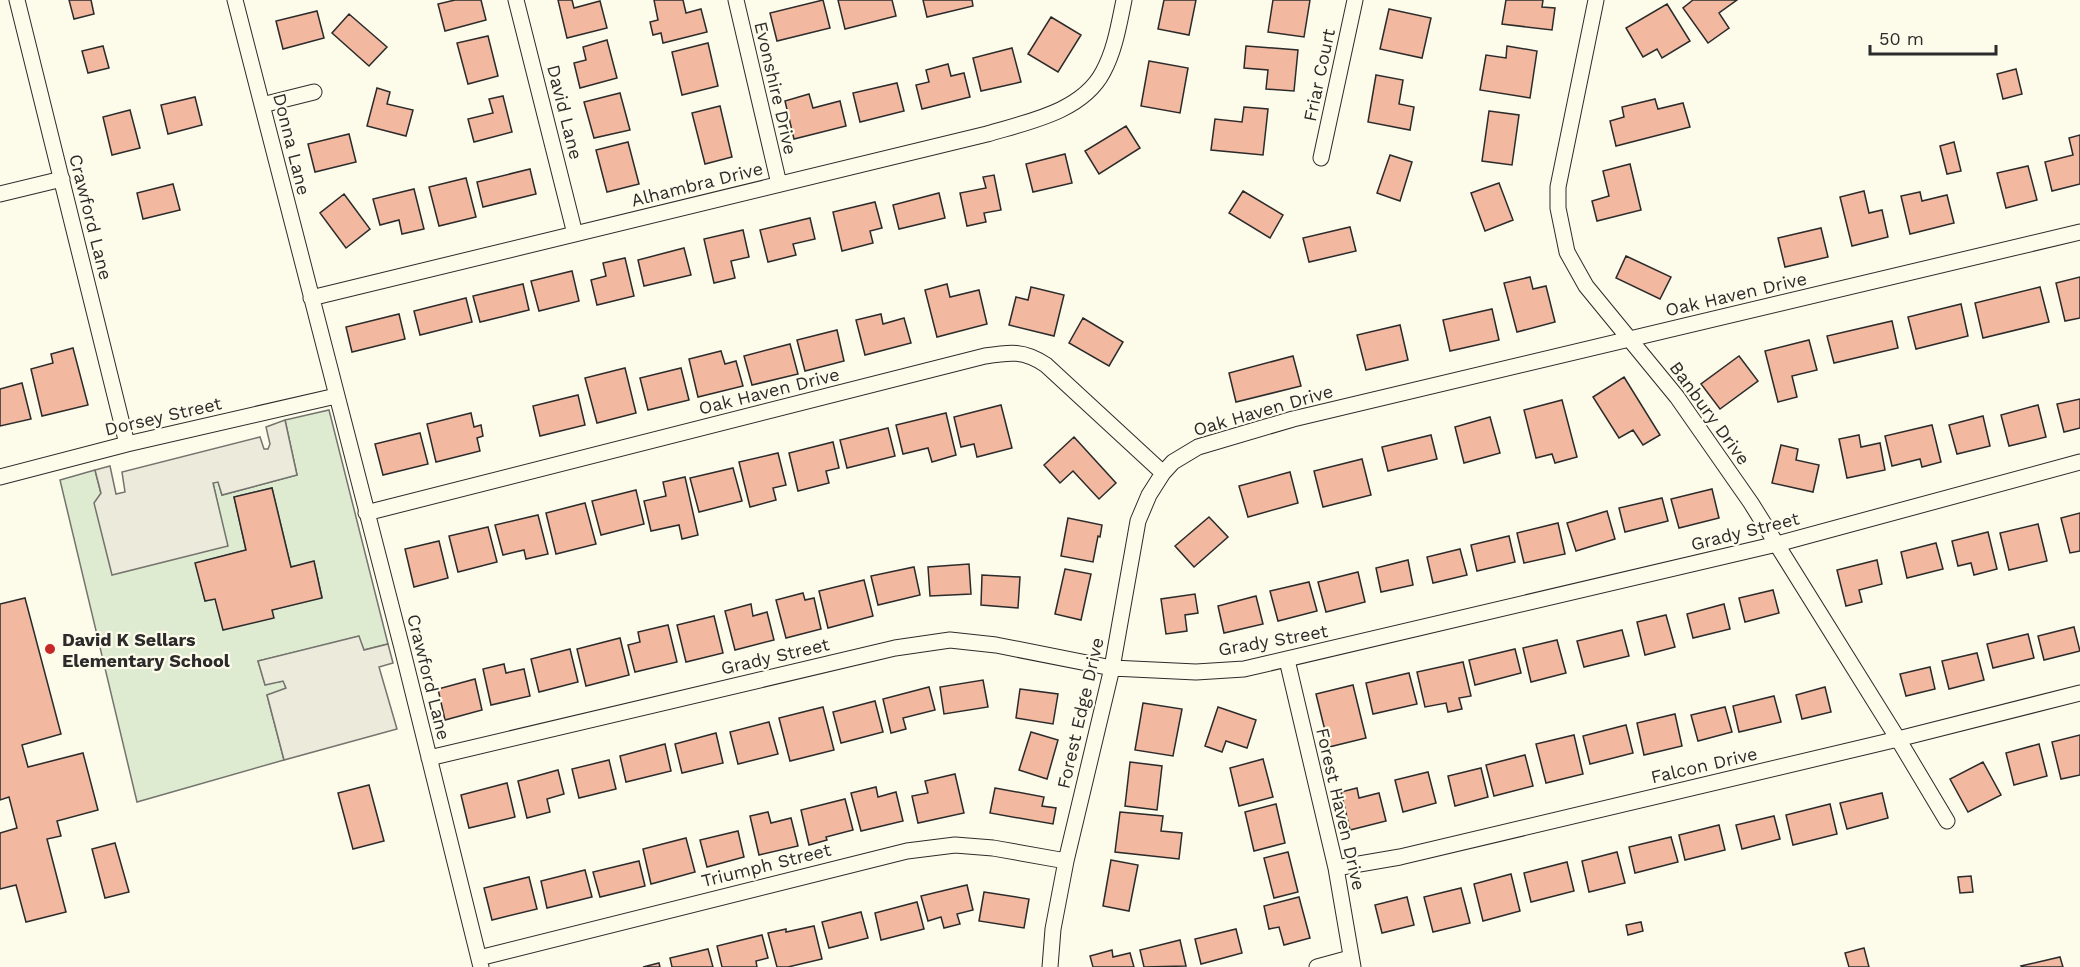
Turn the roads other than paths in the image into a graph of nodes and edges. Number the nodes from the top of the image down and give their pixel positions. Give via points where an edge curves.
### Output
1 (17, 0) edge
2 (235, 0) edge
3 (516, 0) edge
4 (736, 0) edge
5 (1124, 0) edge
6 (1355, 0) edge
7 (1596, 0) edge
8 (314, 92) dead end
9 (262, 105) junction
10 (1321, 158) dead end
11 (62, 179) junction
12 (779, 184) junction
13 (0, 194) edge
14 (2080, 232) edge
15 (575, 234) junction
16 (311, 298) junction
17 (1631, 339) junction
18 (336, 396) junction
19 (127, 444) junction
20 (2080, 462) edge
21 (1163, 473) junction
22 (0, 477) edge
23 (366, 513) junction
24 (1777, 544) junction
25 (1287, 660) junction
26 (1112, 668) junction
27 (2080, 693) edge
28 (1898, 739) junction
29 (429, 758) junction
30 (1947, 821) dead end
31 (1066, 861) junction
32 (1336, 868) junction
33 (480, 962) edge
34 (1352, 963) edge
35 (1050, 967) edge
36 (1317, 967) edge

1 - 11 street, Crawford Lane
2 - 9 street, Donna Lane
3 - 15 street, David Lane
4 - 12 street, Evonshire Drive
5 - 12 street, Alhambra Drive via 1117,36 1103,73 1088,91 1058,111 987,134
6 - 10 street, Friar Court
7 - 17 street, Banbury Drive via 1558,188 1558,208 1567,252 1575,268
8 - 9 street
9 - 16 street, Donna Lane
11 - 13 street
11 - 19 street, Crawford Lane
12 - 15 street, Alhambra Drive
14 - 17 street, Oak Haven Drive
15 - 16 street, Alhambra Drive
16 - 18 street
17 - 21 street, Oak Haven Drive via 1219,440 1173,462
17 - 24 street, Banbury Drive via 1677,397
18 - 19 street, Dorsey Street
18 - 23 street, Crawford Lane
19 - 22 street, Dorsey Street
20 - 24 street, Grady Street
21 - 23 street, Oak Haven Drive via 1046,365 1032,355 1010,352
21 - 26 street, Forest Edge Drive via 1138,521
23 - 29 street, Crawford Lane
24 - 25 street, Grady Street
24 - 28 street, Banbury Drive
25 - 26 street, Grady Street via 1244,669 1196,672
25 - 32 street, Forest Haven Drive
26 - 29 street, Grady Street via 950,640 895,648
26 - 31 street, Forest Edge Drive
27 - 28 street, Falcon Drive
28 - 30 street, Banbury Drive
28 - 32 street, Falcon Drive via 1400,857
29 - 33 street, Crawford Lane
31 - 33 street, Triumph Street via 964,846 907,851
31 - 35 street, Forest Edge Drive
32 - 34 street, Forest Haven Drive
34 - 36 street

